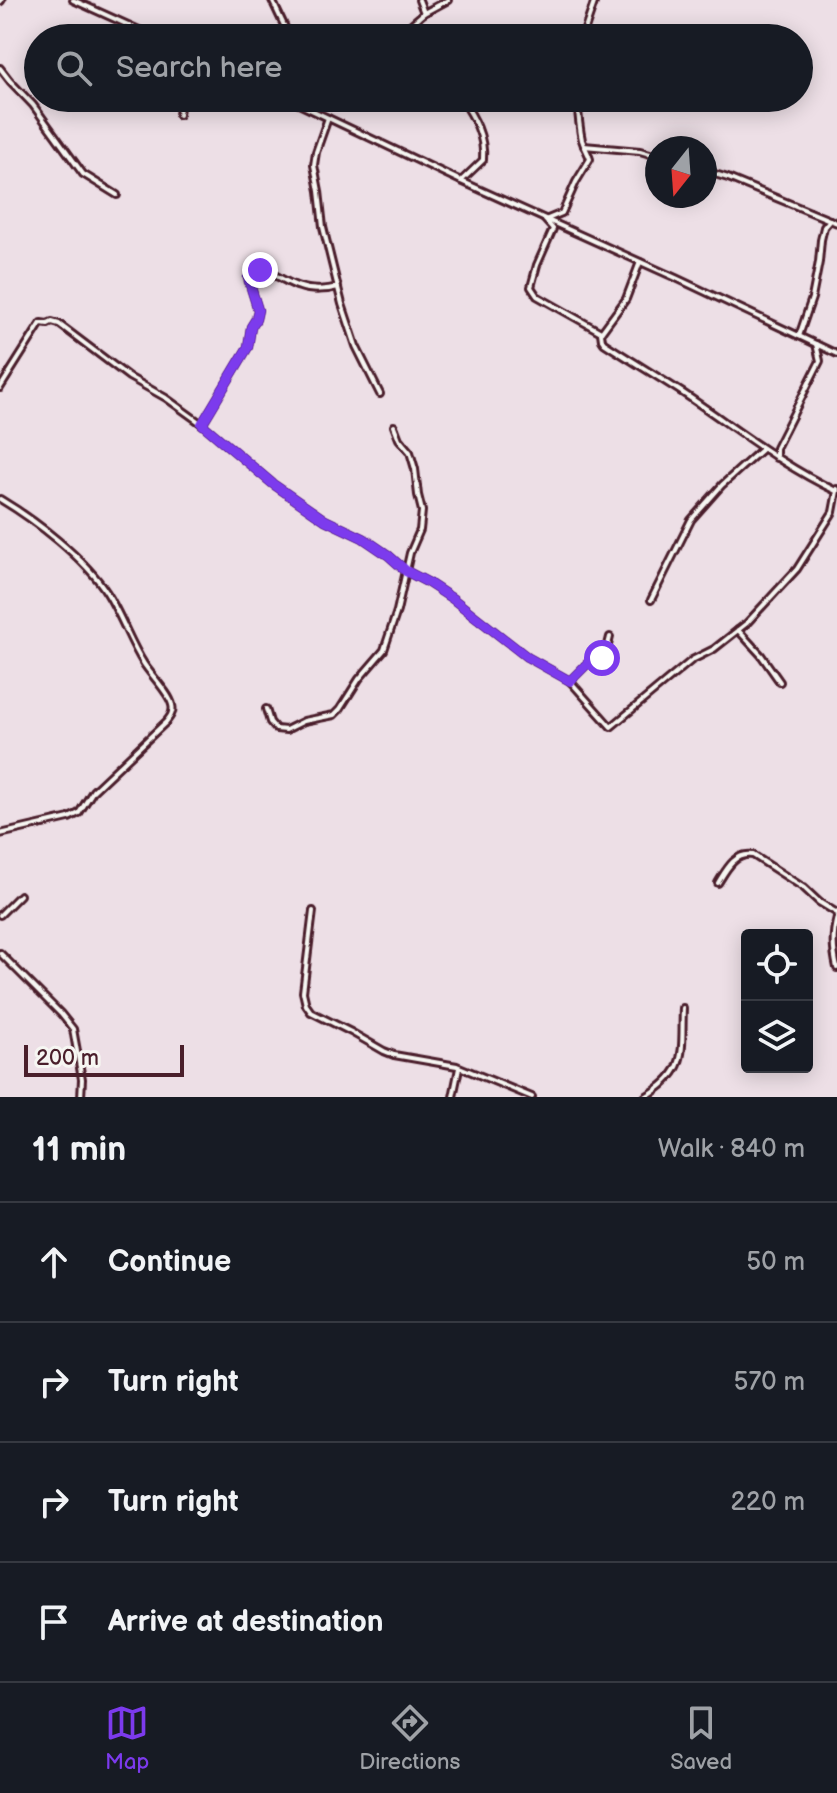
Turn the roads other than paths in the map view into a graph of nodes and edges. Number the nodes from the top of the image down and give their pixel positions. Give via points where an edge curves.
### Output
1 (73, 0) edge
2 (272, 0) edge
3 (419, 0) edge
4 (448, 0) edge
5 (595, 0) edge
6 (424, 13) junction
7 (126, 24) edge
8 (283, 24) edge
9 (412, 24) edge
10 (588, 24) edge
11 (0, 68) edge
12 (24, 96) edge
13 (38, 112) edge
14 (179, 112) edge
15 (318, 112) edge
16 (470, 112) edge
17 (578, 112) edge
18 (179, 115) dead end
19 (329, 118) junction
20 (583, 145) junction
21 (645, 152) edge
22 (717, 175) edge
23 (461, 181) junction
24 (117, 195) dead end
25 (545, 220) junction
26 (830, 220) junction
27 (837, 223) edge
28 (640, 262) junction
29 (338, 287) junction
30 (601, 333) junction
31 (799, 336) junction
32 (816, 344) junction
33 (837, 354) edge
34 (0, 388) edge
35 (380, 394) dead end
36 (202, 424) junction
37 (394, 426) dead end
38 (776, 448) junction
39 (765, 450) junction
40 (776, 458) junction
41 (837, 490) edge
42 (0, 499) edge
43 (406, 571) junction
44 (651, 600) dead end
45 (738, 630) junction
46 (610, 637) dead end
47 (570, 681) junction
48 (780, 682) dead end
49 (266, 709) dead end
50 (0, 834) edge
51 (718, 883) dead end
52 (20, 895) dead end
53 (313, 911) dead end
54 (0, 915) edge
55 (837, 915) edge
56 (0, 953) edge
57 (837, 968) edge
58 (683, 1008) dead end
59 (459, 1067) junction
60 (81, 1097) edge
61 (453, 1097) edge
62 (532, 1097) edge
63 (645, 1097) edge

1 - 7 street
2 - 8 street
3 - 6 street
4 - 6 street
5 - 10 street
6 - 9 street
11 - 12 street
13 - 24 street via 83,174
14 - 18 street
15 - 19 street
16 - 23 street via 484,147 483,160
17 - 20 street
19 - 23 street
19 - 29 street via 314,165
20 - 21 street
20 - 25 street via 590,159 562,213
22 - 26 street
23 - 25 street
25 - 28 street
25 - 30 street via 553,229 531,287 537,296
26 - 27 street
26 - 31 street
28 - 30 street via 626,299
28 - 31 street
29 - 35 street via 356,346
29 - 36 street via 301,288 276,274 252,272 248,278 258,310 248,347
30 - 39 street via 604,343
31 - 32 street
32 - 33 street
32 - 38 street via 820,361
34 - 36 street via 41,323 52,322
36 - 43 street via 273,484 325,520 363,538
37 - 43 street via 410,452 422,511
38 - 39 street
38 - 40 street
39 - 40 street
39 - 44 street via 722,485 691,520
40 - 41 street
41 - 45 street via 833,512 797,569
42 - 50 street via 47,531 106,591 143,663 172,703 172,713 93,791 79,813
43 - 47 street via 453,599 527,657
43 - 49 street via 384,650 334,715 286,730 276,729
45 - 47 street via 692,660 611,727
45 - 48 street
46 - 47 street via 602,658
51 - 55 street via 739,856 753,855
52 - 54 street
53 - 59 street via 303,992 311,1012 394,1055
55 - 57 street via 832,937
56 - 60 street via 73,1029
58 - 63 street via 678,1068
59 - 61 street
59 - 62 street

